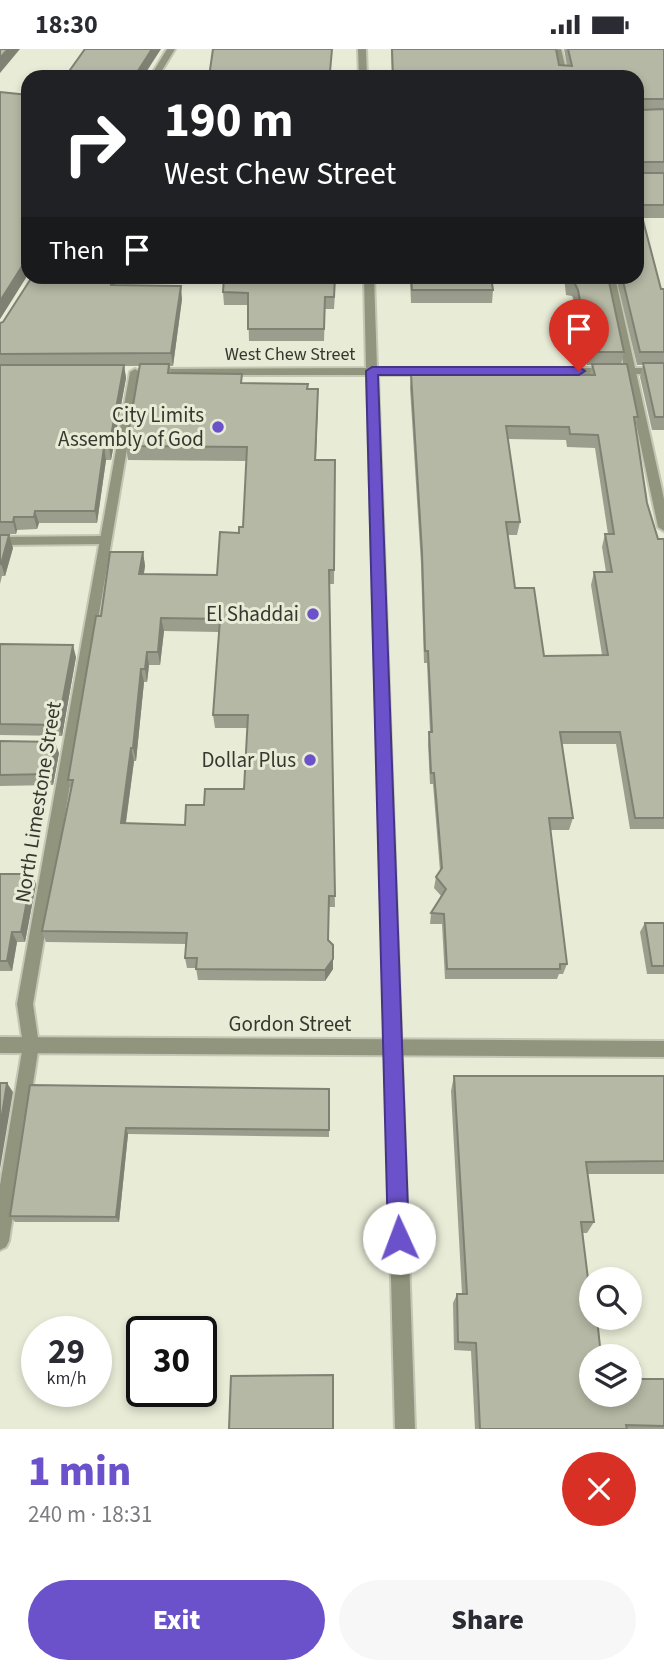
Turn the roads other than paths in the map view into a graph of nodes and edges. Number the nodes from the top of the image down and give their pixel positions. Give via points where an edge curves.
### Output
1 (171, 49) edge
2 (362, 49) edge
3 (557, 49) edge
4 (158, 70) edge
5 (363, 70) edge
6 (562, 70) edge
7 (369, 284) edge
8 (612, 284) edge
9 (372, 371) junction
10 (631, 371) junction
11 (664, 371) edge
12 (128, 372) joint
13 (664, 527) edge
14 (104, 540) junction
15 (0, 541) edge
16 (0, 1045) edge
17 (30, 1045) junction
18 (393, 1047) junction
19 (664, 1049) edge
20 (0, 1241) edge
21 (405, 1429) edge

1 - 4 street
2 - 5 street
3 - 6 street
7 - 9 street
8 - 10 street
9 - 10 street, West Chew Street
9 - 12 street, West Chew Street
9 - 18 street
10 - 11 street, West Chew Street
10 - 13 street
12 - 14 street, North Limestone Street
14 - 15 street
14 - 17 street, North Limestone Street via 61,745 25,1004
16 - 17 street, Gordon Street
17 - 18 street, Gordon Street
17 - 20 street, North Limestone Street
18 - 19 street, Gordon Street
18 - 21 street

